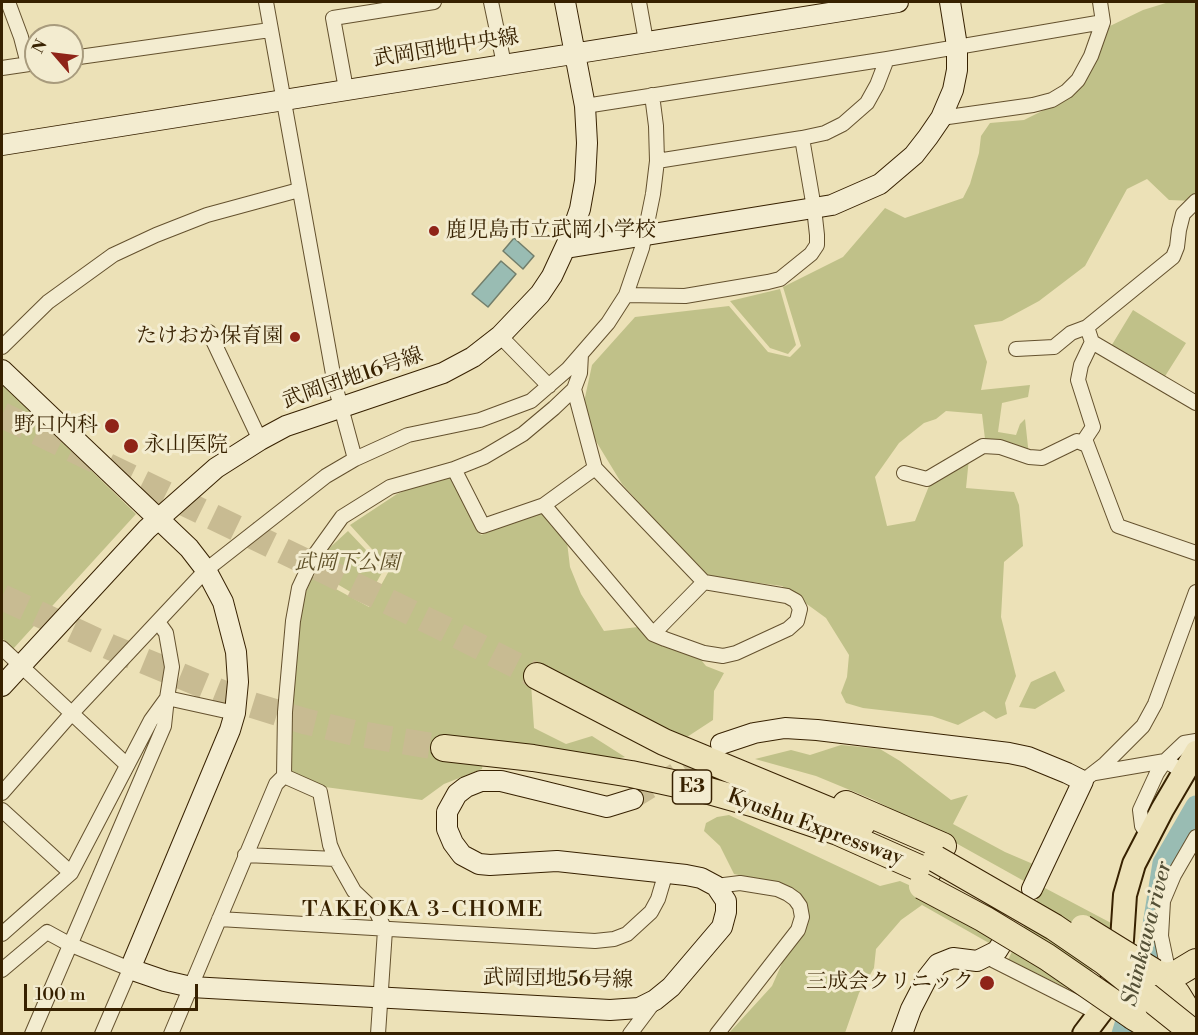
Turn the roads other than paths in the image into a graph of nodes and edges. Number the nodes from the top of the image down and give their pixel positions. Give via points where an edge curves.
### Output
1 (8, 2) edge
2 (266, 2) edge
3 (434, 2) edge
4 (491, 2) edge
5 (566, 2) edge
6 (639, 2) edge
7 (898, 2) edge
8 (950, 2) edge
9 (1100, 2) edge
10 (1103, 22) junction
11 (270, 30) junction
12 (646, 41) junction
13 (24, 44) edge
14 (957, 46) junction
15 (575, 52) junction
16 (84, 56) edge
17 (887, 58) junction
18 (504, 64) junction
19 (24, 65) edge
20 (2, 68) edge
21 (346, 89) junction
22 (652, 95) junction
23 (283, 98) junction
24 (585, 106) junction
25 (941, 118) junction
26 (802, 138) junction
27 (2, 145) edge
28 (657, 161) junction
29 (299, 190) junction
30 (1197, 201) edge
31 (814, 208) junction
32 (646, 234) junction
33 (566, 248) junction
34 (626, 295) junction
35 (1087, 327) junction
36 (209, 332) dead end
37 (501, 336) junction
38 (1092, 342) junction
39 (2, 347) edge
40 (1016, 349) dead end
41 (581, 354) junction
42 (2, 370) edge
43 (549, 386) junction
44 (574, 389) junction
45 (1197, 403) edge
46 (340, 407) junction
47 (260, 440) junction
48 (1087, 445) junction
49 (355, 459) junction
50 (595, 468) junction
51 (454, 469) junction
52 (904, 473) dead end
53 (544, 505) junction
54 (158, 518) junction
55 (1197, 553) edge
56 (206, 570) junction
57 (705, 582) junction
58 (1197, 592) edge
59 (158, 622) junction
60 (653, 634) junction
61 (2, 648) edge
62 (20, 665) junction
63 (537, 676) tunnel mouth
64 (2, 686) edge
65 (167, 698) junction
66 (235, 712) junction
67 (72, 713) junction
68 (1197, 741) edge
69 (721, 744) tunnel mouth
70 (444, 748) tunnel mouth
71 (1197, 752) edge
72 (1165, 761) junction
73 (128, 765) junction
74 (1185, 772) junction
75 (284, 776) junction
76 (1088, 778) junction
77 (2, 793) edge
78 (633, 799) tunnel mouth
79 (2, 810) edge
80 (1149, 836) junction
81 (1197, 837) edge
82 (245, 855) junction
83 (336, 859) junction
84 (932, 866) junction
85 (666, 872) junction
86 (71, 873) junction
87 (716, 886) junction
88 (1032, 889) dead end
89 (219, 919) junction
90 (385, 930) junction
91 (2, 934) edge
92 (1002, 943) dead end
93 (69, 944) junction
94 (987, 957) junction
95 (1197, 962) edge
96 (130, 969) junction
97 (1160, 969) junction
98 (2, 970) edge
99 (190, 987) junction
100 (380, 998) junction
101 (656, 1000) junction
102 (1197, 1006) edge
103 (1100, 1014) junction
104 (1138, 1025) edge
105 (32, 1034) edge
106 (102, 1034) edge
107 (171, 1034) edge
108 (378, 1034) edge
109 (630, 1034) edge
110 (717, 1034) edge
111 (902, 1034) edge
112 (1084, 1034) edge
113 (1162, 1034) edge
114 (1174, 1034) edge
115 (1193, 1034) edge

1 - 13 street
2 - 11 street
3 - 21 street via 333,18
4 - 18 street
5 - 15 street, 武岡団地16号線
6 - 12 street
7 - 12 street, 武岡団地中央線
8 - 14 street
9 - 10 street
10 - 14 street
10 - 25 street via 1078,80 1052,100
11 - 16 street
11 - 23 street
12 - 15 street, 武岡団地中央線
14 - 17 street
14 - 25 street via 953,90
15 - 18 street, 武岡団地中央線
15 - 24 street, 武岡団地16号線
17 - 22 street
17 - 26 street via 867,103 843,124
18 - 21 street, 武岡団地中央線
19 - 20 street
21 - 23 street, 武岡団地中央線
22 - 24 street
22 - 28 street
23 - 27 street, 武岡団地中央線
23 - 29 street
24 - 33 street, 武岡団地16号線 via 585,180
25 - 31 street via 914,155 880,184 832,205
26 - 28 street
26 - 31 street
28 - 32 street
29 - 39 street via 207,215 112,255 48,302
29 - 46 street
30 - 35 street via 1183,214 1173,257
31 - 32 street
31 - 34 street via 817,245 780,279 685,296
32 - 33 street
32 - 34 street
33 - 37 street, 武岡団地16号線 via 540,294
34 - 41 street
35 - 38 street
35 - 40 street via 1071,333 1054,347
36 - 47 street
37 - 43 street
37 - 46 street, 武岡団地16号線 via 443,373
38 - 45 street
38 - 48 street via 1078,380 1093,427 1085,438
41 - 43 street
41 - 44 street
42 - 54 street
43 - 49 street via 531,401 500,414 408,435
44 - 50 street
44 - 51 street via 523,434
46 - 47 street, 武岡団地16号線 via 286,426
46 - 49 street
47 - 54 street, 武岡団地16号線 via 216,468
48 - 52 street via 1077,441 1042,458 983,446 927,479
48 - 55 street via 1118,526
49 - 56 street via 326,476
50 - 53 street
50 - 57 street
51 - 53 street via 483,526
51 - 75 street via 390,487 342,517 314,556 299,588 293,621
53 - 60 street
54 - 56 street
54 - 62 street, 武岡団地16号線
56 - 59 street
56 - 66 street via 223,602 236,652
57 - 60 street
57 - 60 street via 787,596 800,609 797,621 736,654 723,656
58 - 76 street via 1143,726
59 - 65 street via 166,633 172,667
59 - 67 street
61 - 62 street
62 - 64 street, 武岡団地16号線
62 - 67 street
63 - 84 highway, Kyushu Expressway / E3 via 664,742 813,803
65 - 66 street
65 - 73 street
65 - 93 street via 164,726
66 - 96 street
67 - 73 street
67 - 77 street
68 - 72 street via 1184,743
69 - 76 street via 785,728 817,730 1028,757
70 - 84 highway, Kyushu Expressway / E3 via 631,774 720,794
71 - 74 main road
72 - 74 street
72 - 76 street
72 - 80 street via 1140,810 1142,826
73 - 86 street
74 - 80 main road
75 - 82 street via 276,784
75 - 83 street via 320,792
76 - 88 street
78 - 85 street via 607,807 501,781 481,781 457,795 447,812 447,829 462,855 479,864 556,861
79 - 86 street
80 - 103 main road via 1134,864 1125,895 1122,940 1106,1005
81 - 97 street via 1163,901
82 - 83 street
82 - 89 street
83 - 90 street via 354,891 376,913
84 - 97 highway, bridge via 1102,939
84 - 104 highway, bridge via 984,919 1047,957
84 - 114 highway, Kyushu Expressway / E3 via 1047,939
84 - 115 highway, Kyushu Expressway / E3, bridge via 1054,927 1105,962
85 - 87 street via 701,878
85 - 90 street via 651,912 627,934 614,939
86 - 91 street
87 - 101 street, 武岡団地56号線 via 726,901 722,927
87 - 110 street via 740,883 777,889 795,899 802,917 798,930
89 - 90 street
89 - 99 street
90 - 100 street
92 - 94 street
93 - 96 street
93 - 98 street via 47,932
93 - 105 street
94 - 103 street
94 - 111 street via 977,961 953,958 938,964 911,1009
95 - 97 highway via 1176,974 1165,976
96 - 99 street, 武岡団地56号線
96 - 106 street
97 - 115 highway via 1185,1007
99 - 100 street, 武岡団地56号線
99 - 107 street
100 - 101 street, 武岡団地56号線 via 610,1010 639,1008
100 - 108 street
101 - 109 street
102 - 115 highway
103 - 112 main road
104 - 113 highway

